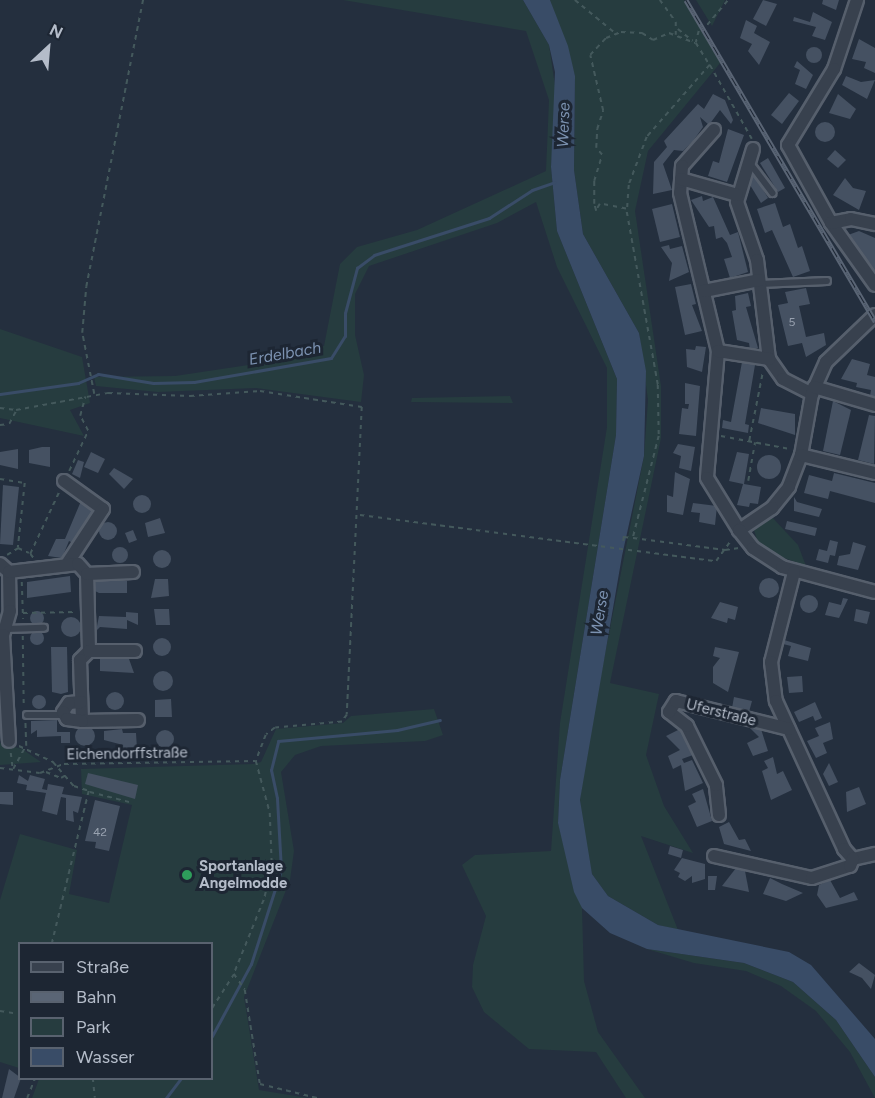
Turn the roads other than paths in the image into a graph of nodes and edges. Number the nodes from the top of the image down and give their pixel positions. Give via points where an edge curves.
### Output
1 (857, 0) edge
2 (714, 130) dead end
3 (751, 155) joint
4 (681, 179) junction
5 (772, 194) dead end
6 (737, 195) junction
7 (831, 223) junction
8 (875, 224) edge
9 (827, 280) dead end
10 (759, 282) junction
11 (875, 285) edge
12 (704, 291) junction
13 (875, 315) edge
14 (718, 351) junction
15 (769, 358) junction
16 (813, 391) junction
17 (875, 405) edge
18 (801, 453) junction
19 (875, 473) edge
20 (64, 481) road end
21 (739, 530) junction
22 (67, 564) junction
23 (8, 567) edge
24 (788, 569) junction
25 (133, 572) dead end
26 (87, 574) junction
27 (875, 592) edge
28 (44, 628) dead end
29 (3, 634) edge
30 (89, 651) junction
31 (135, 651) dead end
32 (81, 702) junction
33 (27, 715) dead end
34 (63, 715) junction
35 (138, 720) dead end
36 (82, 721) junction
37 (789, 729) junction
38 (4, 739) edge
39 (719, 815) dead end
40 (875, 854) edge
41 (714, 855) dead end
42 (854, 859) junction

1 - 7 street via 834,69 788,145
2 - 4 street via 682,166
3 - 5 lane
3 - 6 street
4 - 6 street
4 - 12 street via 680,193
6 - 10 street via 739,210 752,236
7 - 8 street via 851,219
7 - 11 street
9 - 10 lane
10 - 12 street
10 - 15 street
12 - 14 street
13 - 16 street via 842,342
14 - 15 street
14 - 21 street via 708,478
15 - 16 street via 783,379
16 - 17 street
16 - 18 street
18 - 19 street
18 - 21 street via 781,500
20 - 22 street via 103,509
21 - 24 street via 748,543
22 - 23 street via 38,566 31,572
22 - 26 street via 78,564
23 - 29 street
24 - 27 street
24 - 37 street, Uferstraße via 771,662 777,701
25 - 26 street
26 - 30 street
28 - 29 lane via 23,628
29 - 38 street
30 - 31 street
30 - 32 street via 80,660
32 - 34 street via 66,704
32 - 36 street
33 - 34 lane
34 - 36 street
35 - 36 street
37 - 39 street, Uferstraße via 676,701 669,712 687,726 711,775
37 - 42 street, Uferstraße via 844,849
40 - 42 street
41 - 42 street via 812,878 850,866

